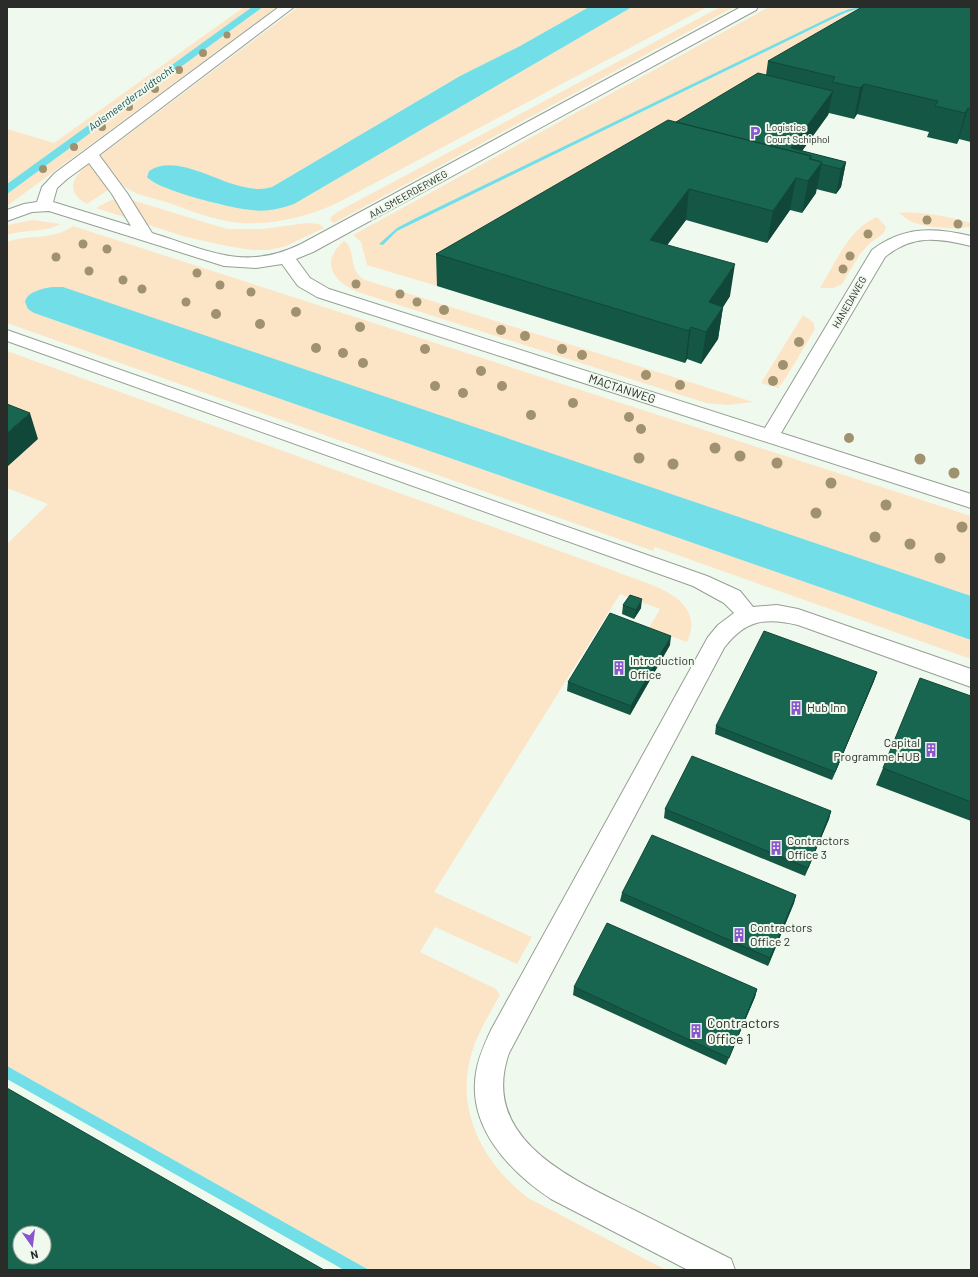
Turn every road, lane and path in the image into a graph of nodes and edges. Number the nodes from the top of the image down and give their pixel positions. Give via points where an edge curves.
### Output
1 (287, 7) edge
2 (751, 7) edge
3 (90, 154) junction
4 (44, 206) junction
5 (7, 216) edge
6 (146, 237) junction
7 (971, 241) edge
8 (286, 258) junction
9 (7, 335) edge
10 (770, 436) junction
11 (971, 501) edge
12 (749, 616) junction
13 (971, 678) edge
14 (720, 1270) edge

1 - 3 street
2 - 8 street, AALSMEERDERWEG
3 - 4 street via 55,181 48,191
3 - 6 street via 119,193
4 - 5 street, AALSMEERDERWEG via 23,209
4 - 6 street, AALSMEERDERWEG
6 - 8 street, AALSMEERDERWEG via 234,263 267,263
7 - 10 street, HANEDAWEG via 939,235 917,235 894,242 878,254
8 - 10 street, MACTANWEG via 304,282 322,294
9 - 12 street via 700,581 732,597
10 - 11 street, MACTANWEG
12 - 13 street via 776,613 797,617
12 - 14 street via 729,626 716,643 501,1040 493,1058 489,1077 489,1095 500,1129 516,1153 534,1170 561,1189

